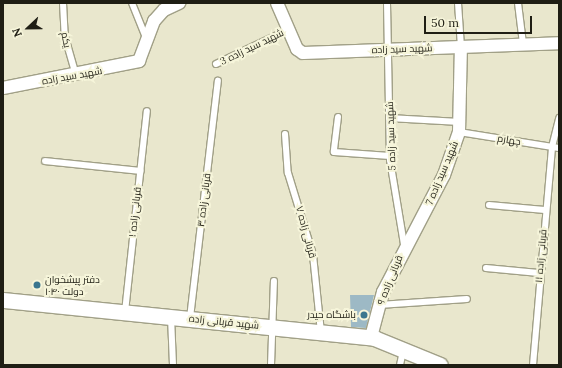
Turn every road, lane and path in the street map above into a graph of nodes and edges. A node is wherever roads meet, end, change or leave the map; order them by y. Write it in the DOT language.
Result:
graph roads {
  1 [pos="63,3"];
  2 [pos="132,3"];
  3 [pos="179,3"];
  4 [pos="277,3"];
  5 [pos="387,3"];
  6 [pos="458,3"];
  7 [pos="518,3"];
  8 [pos="288,30"];
  9 [pos="149,43"];
  10 [pos="559,43"];
  11 [pos="523,44"];
  12 [pos="461,47"];
  13 [pos="389,50"];
  14 [pos="216,64"];
  15 [pos="76,75"];
  16 [pos="218,81"];
  17 [pos="3,88"];
  18 [pos="147,111"];
  19 [pos="338,117"];
  20 [pos="389,118"];
  21 [pos="559,118"];
  22 [pos="460,127"];
  23 [pos="285,134"];
  24 [pos="552,147"];
  25 [pos="559,148"];
  26 [pos="390,156"];
  27 [pos="45,161"];
  28 [pos="140,171"];
  29 [pos="489,205"];
  30 [pos="545,210"];
  31 [pos="404,245"];
  32 [pos="486,268"];
  33 [pos="539,273"];
  34 [pos="274,281"];
  35 [pos="467,299"];
  36 [pos="3,300"];
  37 [pos="379,305"];
  38 [pos="125,312"];
  39 [pos="171,316"];
  40 [pos="190,318"];
  41 [pos="275,326"];
  42 [pos="321,332"];
  43 [pos="371,337"];
  44 [pos="403,349"];
  45 [pos="173,365"];
  46 [pos="271,365"];
  47 [pos="400,365"];
  48 [pos="440,365"];
  49 [pos="533,365"];
  1 -- 15 [label="lane, یکم"];
  2 -- 9 [label="lane"];
  3 -- 9 [label="street, شهید سید زاده"];
  4 -- 8 [label="street, شهید سید زاده"];
  5 -- 13 [label="lane, شهید سید زاده 5"];
  6 -- 12 [label="lane"];
  7 -- 11 [label="lane"];
  8 -- 13 [label="street, شهید سید زاده"];
  8 -- 14 [label="lane, شهید سید زاده 3"];
  9 -- 15 [label="street, شهید سید زاده"];
  10 -- 11 [label="street, شهید سید زاده"];
  11 -- 12 [label="street, شهید سید زاده"];
  12 -- 13 [label="street, شهید سید زاده"];
  12 -- 22 [label="street, شهید سید زاده 7"];
  13 -- 20 [label="lane, شهید سید زاده 5"];
  15 -- 17 [label="street, شهید سید زاده"];
  16 -- 40 [label="lane, قربانی زاده ۳"];
  18 -- 28 [label="lane, قربانی زاده ۱"];
  19 -- 26 [label="lane"];
  20 -- 22 [label="lane, چهارم"];
  20 -- 26 [label="lane, شهید سید زاده 5"];
  21 -- 24 [label="lane, قربانی زاده ۱۱"];
  22 -- 24 [label="lane, چهارم"];
  22 -- 31 [label="street, شهید سید زاده 7"];
  23 -- 42 [label="lane, قربانی زاده ۷"];
  24 -- 25 [label="lane, چهارم"];
  24 -- 30 [label="lane, قربانی زاده ۱۱"];
  26 -- 31 [label="lane, شهید سید زاده 5"];
  27 -- 28 [label="lane"];
  28 -- 38 [label="lane, قربانی زاده ۱"];
  29 -- 30 [label="lane"];
  30 -- 33 [label="lane, قربانی زاده ۱۱"];
  31 -- 37 [label="street, قربانی زاده ۹"];
  32 -- 33 [label="lane"];
  33 -- 49 [label="lane, قربانی زاده ۱۱"];
  34 -- 41 [label="lane"];
  35 -- 37 [label="lane"];
  36 -- 38 [label="street, شهید قربانی زاده"];
  37 -- 43 [label="street, قربانی زاده ۹"];
  38 -- 39 [label="street, شهید قربانی زاده"];
  39 -- 40 [label="street, شهید قربانی زاده"];
  39 -- 45 [label="lane"];
  40 -- 41 [label="street, شهید قربانی زاده"];
  41 -- 42 [label="street, شهید قربانی زاده"];
  41 -- 46 [label="lane"];
  42 -- 43 [label="street, شهید قربانی زاده"];
  43 -- 44 [label="street, شهید قربانی زاده"];
  44 -- 47 [label="lane"];
  44 -- 48 [label="street, شهید قربانی زاده"];
}
